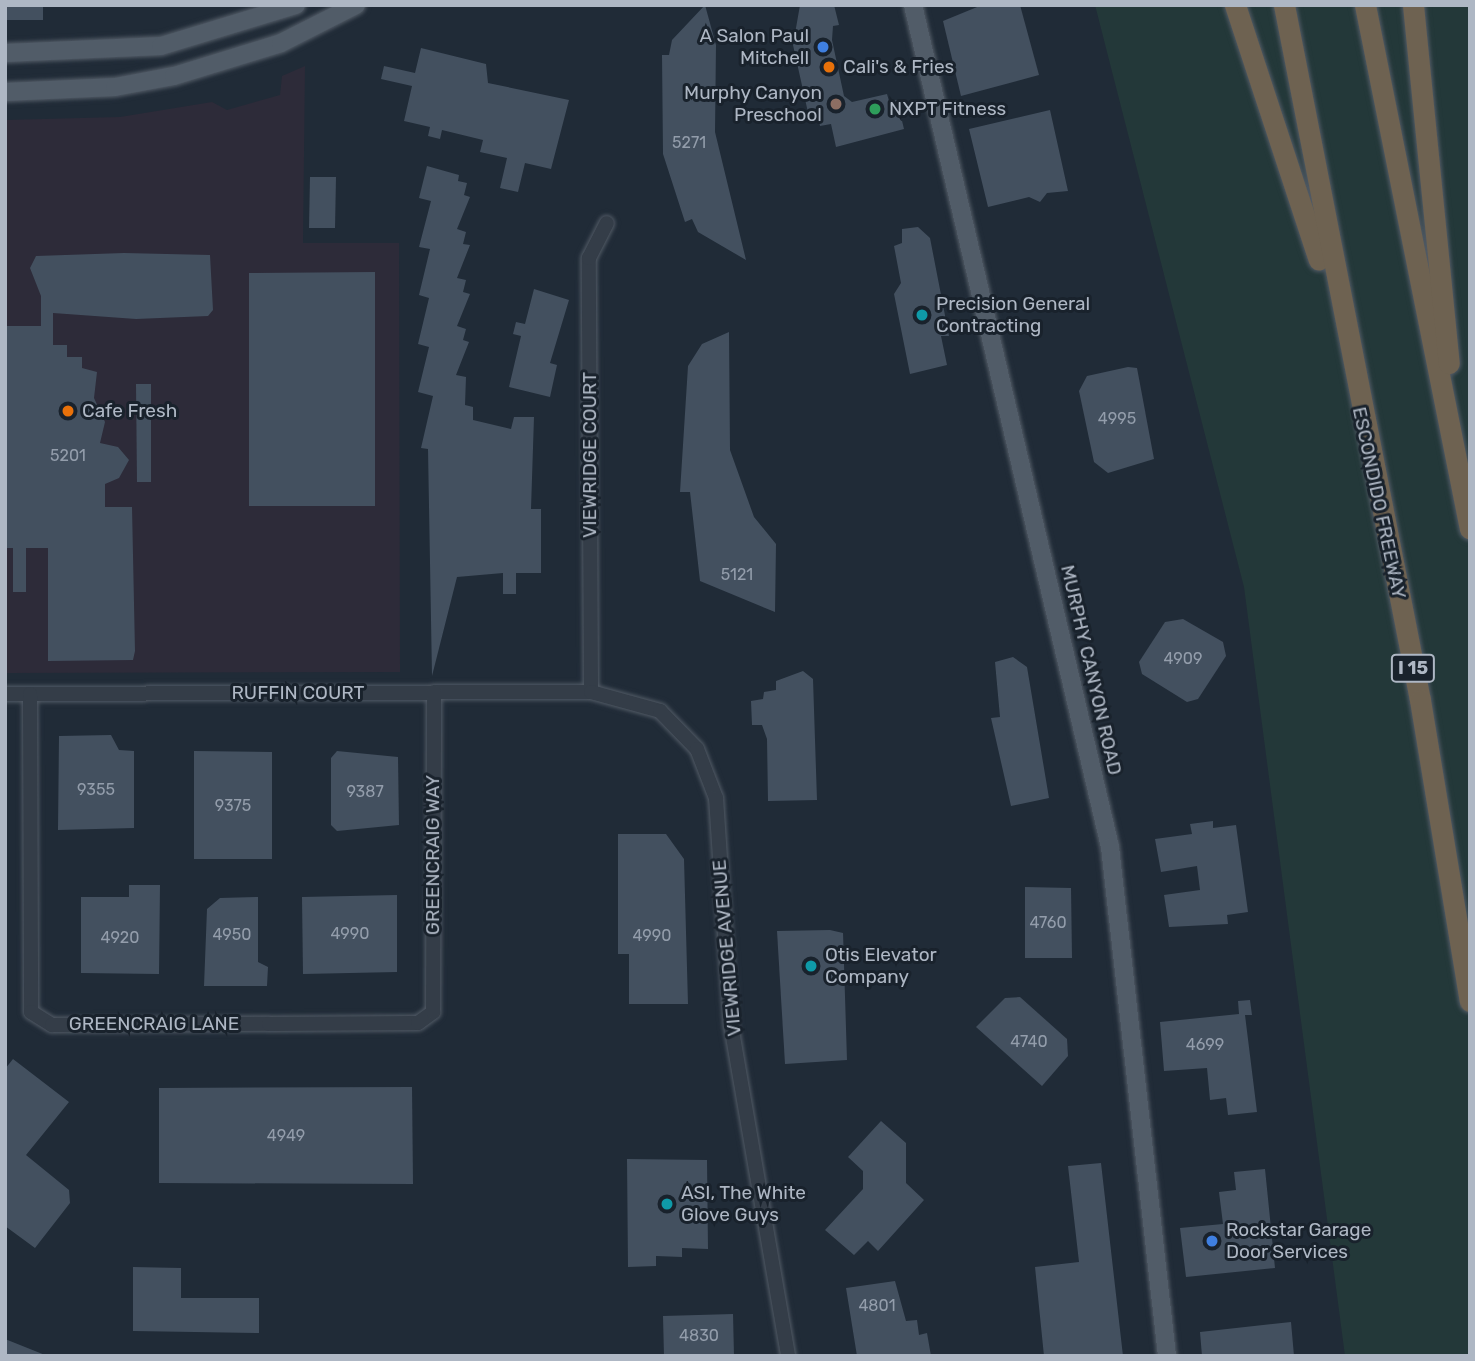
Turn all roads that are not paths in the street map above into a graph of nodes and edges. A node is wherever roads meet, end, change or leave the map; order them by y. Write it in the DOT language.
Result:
graph roads {
  1 [pos="296,5"];
  2 [pos="356,5"];
  3 [pos="913,5"];
  4 [pos="1235,5"];
  5 [pos="1284,5"];
  6 [pos="1365,5"];
  7 [pos="1413,5"];
  8 [pos="5,53"];
  9 [pos="5,92"];
  10 [pos="607,223"];
  11 [pos="1345,338"];
  12 [pos="1469,524"];
  13 [pos="434,692"];
  14 [pos="591,692"];
  15 [pos="5,694"];
  16 [pos="30,694"];
  17 [pos="1470,1001"];
  18 [pos="428,1016"];
  19 [pos="788,1356"];
  20 [pos="1167,1356"];
  1 -- 8 [label="main road"];
  2 -- 9 [label="main road"];
  3 -- 20 [label="main road, MURPHY CANYON ROAD"];
  4 -- 11 [label="highway"];
  5 -- 11 [label="highway, ESCONDIDO FREEWAY / I 15"];
  6 -- 12 [label="highway"];
  7 -- 12 [label="highway"];
  10 -- 14 [label="street, VIEWRIDGE COURT"];
  11 -- 17 [label="highway, ESCONDIDO FREEWAY / I 15"];
  13 -- 14 [label="street, RUFFIN COURT"];
  13 -- 16 [label="street, RUFFIN COURT"];
  13 -- 18 [label="street, GREENCRAIG WAY"];
  14 -- 19 [label="street, VIEWRIDGE AVENUE"];
  15 -- 16 [label="street, RUFFIN COURT"];
  16 -- 18 [label="street, GREENCRAIG LANE"];
}
